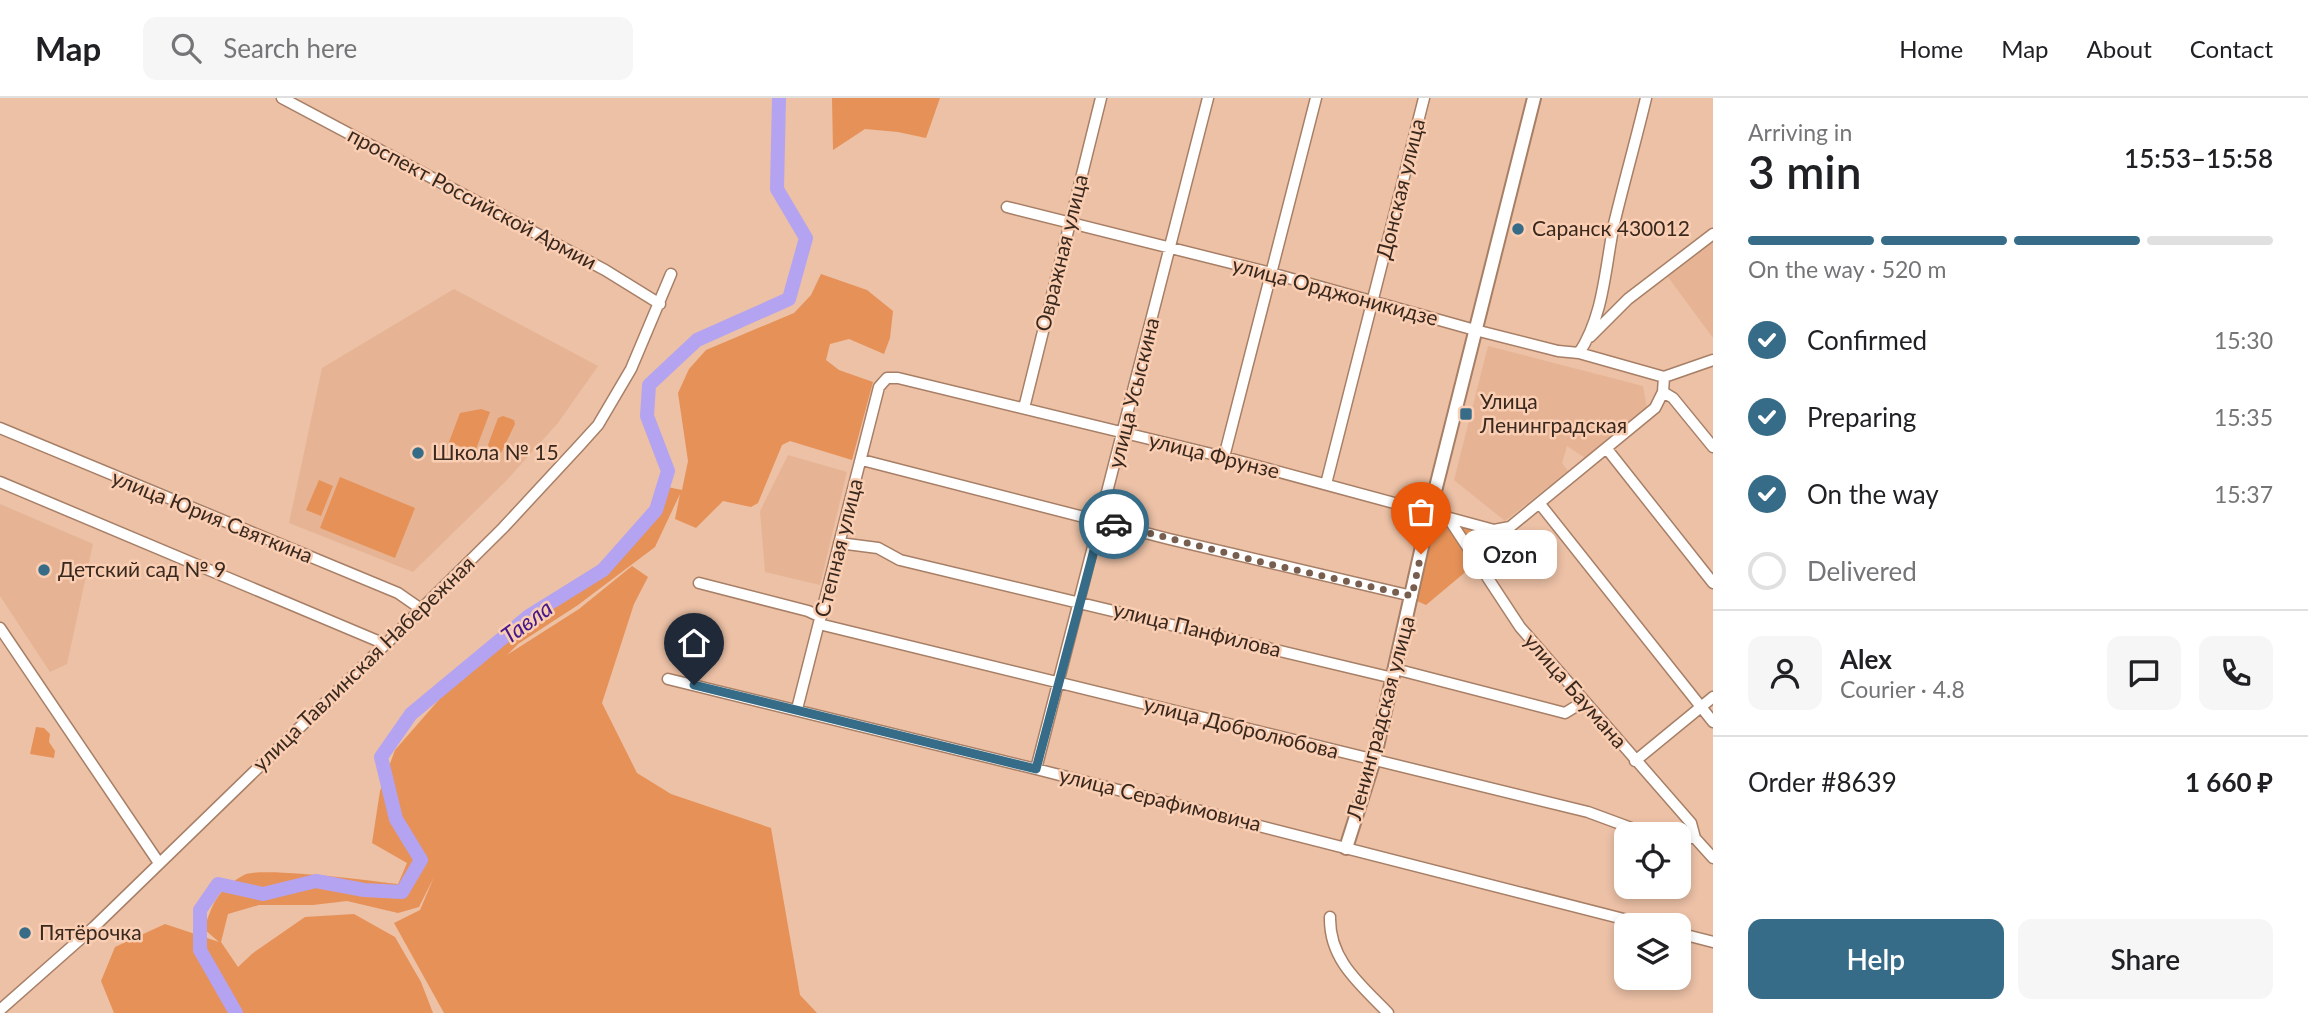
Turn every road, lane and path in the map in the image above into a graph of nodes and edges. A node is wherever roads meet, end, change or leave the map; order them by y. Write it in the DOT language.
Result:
graph roads {
  1 [pos="282,98"];
  2 [pos="1101,98"];
  3 [pos="1208,98"];
  4 [pos="1316,98"];
  5 [pos="1424,98"];
  6 [pos="1534,98"];
  7 [pos="1646,98"];
  8 [pos="1007,207"];
  9 [pos="1069,223"];
  10 [pos="1713,234"];
  11 [pos="1171,248"];
  12 [pos="1271,273"];
  13 [pos="671,274"];
  14 [pos="1372,302"];
  15 [pos="660,304"];
  16 [pos="1475,330"];
  17 [pos="1588,338"];
  18 [pos="1579,354"];
  19 [pos="1713,360"];
  20 [pos="1664,377"];
  21 [pos="879,387"];
  22 [pos="1663,392"];
  23 [pos="1024,408"];
  24 [pos="0,428"];
  25 [pos="1124,433"];
  26 [pos="1713,447"];
  27 [pos="1607,449"];
  28 [pos="1224,457"];
  29 [pos="862,460"];
  30 [pos="0,482"];
  31 [pos="1325,484"];
  32 [pos="1540,504"];
  33 [pos="1430,511"];
  34 [pos="1446,515"];
  35 [pos="1102,520"];
  36 [pos="838,543"];
  37 [pos="699,583"];
  38 [pos="1713,583"];
  39 [pos="1412,596"];
  40 [pos="1081,601"];
  41 [pos="421,609"];
  42 [pos="820,620"];
  43 [pos="0,628"];
  44 [pos="385,644"];
  45 [pos="1394,674"];
  46 [pos="668,679"];
  47 [pos="1058,683"];
  48 [pos="1713,697"];
  49 [pos="1583,702"];
  50 [pos="1701,707"];
  51 [pos="797,709"];
  52 [pos="1713,722"];
  53 [pos="1374,760"];
  54 [pos="1635,761"];
  55 [pos="1036,769"];
  56 [pos="1614,822"];
  57 [pos="1691,838"];
  58 [pos="1695,838"];
  59 [pos="1346,848"];
  60 [pos="1713,858"];
  61 [pos="159,863"];
  62 [pos="1330,917"];
  63 [pos="1614,917"];
  64 [pos="1691,936"];
  65 [pos="1713,942"];
  66 [pos="0,1010"];
  67 [pos="1388,1013"];
  1 -- 15 [label="street, проспект Российской Армии"];
  2 -- 9 [label="street, Овражная улица"];
  3 -- 11 [label="street, улица Усыскина"];
  4 -- 12 [label="street"];
  5 -- 14 [label="street, Донская улица"];
  6 -- 16 [label="street, Ленинградская улица"];
  7 -- 17 [label="street"];
  8 -- 9 [label="street, улица Орджоникидзе"];
  9 -- 11 [label="street, улица Орджоникидзе"];
  9 -- 23 [label="street, Овражная улица"];
  10 -- 17 [label="street"];
  11 -- 12 [label="street, улица Орджоникидзе"];
  11 -- 25 [label="street, улица Усыскина"];
  12 -- 14 [label="street, улица Орджоникидзе"];
  12 -- 28 [label="street"];
  13 -- 15 [label="street, улица Тавлинская Набережная"];
  14 -- 16 [label="street, улица Орджоникидзе"];
  14 -- 31 [label="street, Донская улица"];
  15 -- 41 [label="street, улица Тавлинская Набережная"];
  16 -- 18 [label="street, улица Орджоникидзе"];
  16 -- 33 [label="street, Ленинградская улица"];
  17 -- 18 [label="street"];
  18 -- 20 [label="street, улица Орджоникидзе"];
  19 -- 20 [label="street"];
  20 -- 22 [label="street"];
  21 -- 23 [label="street, улица Фрунзе"];
  21 -- 29 [label="street, Степная улица"];
  22 -- 26 [label="street"];
  22 -- 27 [label="street, улица Фрунзе"];
  23 -- 25 [label="street, улица Фрунзе"];
  24 -- 41 [label="street, улица Юрия Святкина"];
  25 -- 28 [label="street, улица Фрунзе"];
  25 -- 35 [label="street, улица Усыскина"];
  27 -- 32 [label="street, улица Фрунзе"];
  27 -- 38 [label="street"];
  28 -- 31 [label="street, улица Фрунзе"];
  29 -- 35 [label="street"];
  29 -- 36 [label="street, Степная улица"];
  30 -- 44 [label="street"];
  31 -- 33 [label="street, улица Фрунзе"];
  32 -- 34 [label="street, улица Фрунзе"];
  32 -- 50 [label="street"];
  33 -- 34 [label="street, улица Фрунзе"];
  33 -- 39 [label="street, Ленинградская улица"];
  34 -- 49 [label="street, улица Баумана"];
  35 -- 39 [label="street"];
  35 -- 40 [label="street, улица Усыскина"];
  36 -- 40 [label="street, улица Панфилова"];
  36 -- 42 [label="street, Степная улица"];
  37 -- 42 [label="street, улица Добролюбова"];
  39 -- 45 [label="street, Ленинградская улица"];
  40 -- 45 [label="street, улица Панфилова"];
  40 -- 47 [label="street, улица Усыскина"];
  41 -- 44 [label="street, улица Тавлинская Набережная"];
  42 -- 47 [label="street, улица Добролюбова"];
  42 -- 51 [label="street, Степная улица"];
  43 -- 61 [label="street"];
  44 -- 61 [label="street, улица Тавлинская Набережная"];
  45 -- 49 [label="street, улица Панфилова"];
  45 -- 53 [label="street, Ленинградская улица"];
  46 -- 51 [label="street, улица Серафимовича"];
  47 -- 53 [label="street, улица Добролюбова"];
  47 -- 55 [label="street, улица Усыскина"];
  48 -- 50 [label="street"];
  49 -- 54 [label="street, улица Баумана"];
  50 -- 52 [label="street"];
  50 -- 54 [label="street"];
  51 -- 55 [label="street, улица Серафимовича"];
  53 -- 56 [label="street, улица Добролюбова"];
  53 -- 59 [label="street, Ленинградская улица"];
  54 -- 58 [label="street, улица Баумана"];
  55 -- 59 [label="street, улица Серафимовича"];
  57 -- 58 [label="street"];
  58 -- 60 [label="street, улица Баумана"];
  59 -- 63 [label="street, улица Серафимовича"];
  61 -- 66 [label="street, улица Тавлинская Набережная"];
  62 -- 67 [label="street"];
  64 -- 65 [label="street"];
}
